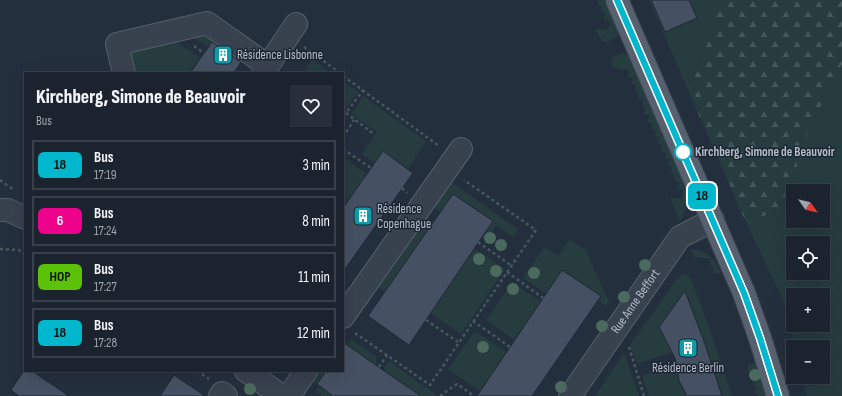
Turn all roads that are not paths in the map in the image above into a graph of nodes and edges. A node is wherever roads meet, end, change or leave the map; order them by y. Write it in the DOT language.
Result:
graph roads {
  1 [pos="617,0"];
  2 [pos="293,30"];
  3 [pos="266,69"];
  4 [pos="124,72"];
  5 [pos="454,158"];
  6 [pos="0,210"];
  7 [pos="24,218"];
  8 [pos="713,220"];
  9 [pos="346,323"];
  10 [pos="247,372"];
  11 [pos="305,372"];
  12 [pos="220,396"];
  13 [pos="226,396"];
  14 [pos="282,396"];
  15 [pos="289,396"];
  16 [pos="570,396"];
  17 [pos="778,396"];
  1 -- 8 [label="main road"];
  2 -- 3 [label="street"];
  3 -- 4 [label="street"];
  5 -- 9 [label="street"];
  6 -- 7 [label="street"];
  8 -- 16 [label="street, Rue Anne Beffort"];
  8 -- 17 [label="main road"];
  10 -- 14 [label="street"];
  11 -- 15 [label="street"];
  12 -- 13 [label="street"];
}
